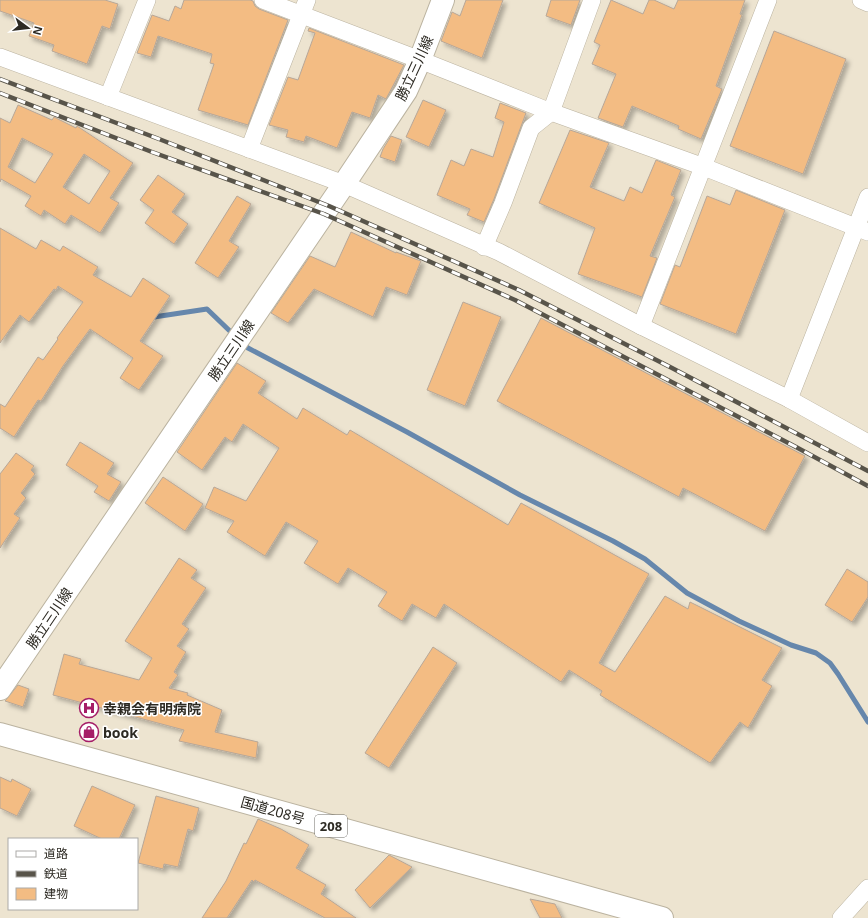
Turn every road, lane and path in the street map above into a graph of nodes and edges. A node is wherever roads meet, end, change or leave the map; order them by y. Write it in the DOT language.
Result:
graph roads {
  1 [pos="147,0"];
  2 [pos="263,0"];
  3 [pos="443,0"];
  4 [pos="592,0"];
  5 [pos="768,0"];
  6 [pos="861,0"];
  7 [pos="868,3"];
  8 [pos="304,8"];
  9 [pos="0,56"];
  10 [pos="420,60"];
  11 [pos="108,97"];
  12 [pos="551,112"];
  13 [pos="249,149"];
  14 [pos="704,167"];
  15 [pos="344,184"];
  16 [pos="868,197"];
  17 [pos="862,230"];
  18 [pos="484,247"];
  19 [pos="641,326"];
  20 [pos="790,399"];
  21 [pos="868,443"];
  22 [pos="0,689"];
  23 [pos="0,734"];
  24 [pos="868,888"];
  25 [pos="662,918"];
  26 [pos="840,918"];
  1 -- 11 [label="street"];
  2 -- 8 [label="street"];
  3 -- 10 [label="main road, 勝立三川線"];
  4 -- 12 [label="street"];
  5 -- 14 [label="street"];
  6 -- 7 [label="street"];
  8 -- 10 [label="street"];
  8 -- 13 [label="street"];
  9 -- 11 [label="street"];
  10 -- 12 [label="street"];
  10 -- 15 [label="main road, 勝立三川線"];
  11 -- 13 [label="street"];
  12 -- 14 [label="street"];
  12 -- 18 [label="street"];
  13 -- 15 [label="street"];
  14 -- 17 [label="street"];
  14 -- 19 [label="street"];
  15 -- 18 [label="street"];
  15 -- 22 [label="main road, 勝立三川線"];
  16 -- 17 [label="street"];
  17 -- 20 [label="street"];
  18 -- 19 [label="street"];
  19 -- 20 [label="street"];
  20 -- 21 [label="street"];
  23 -- 25 [label="main road, 国道208号 / 208"];
  24 -- 26 [label="street"];
}
